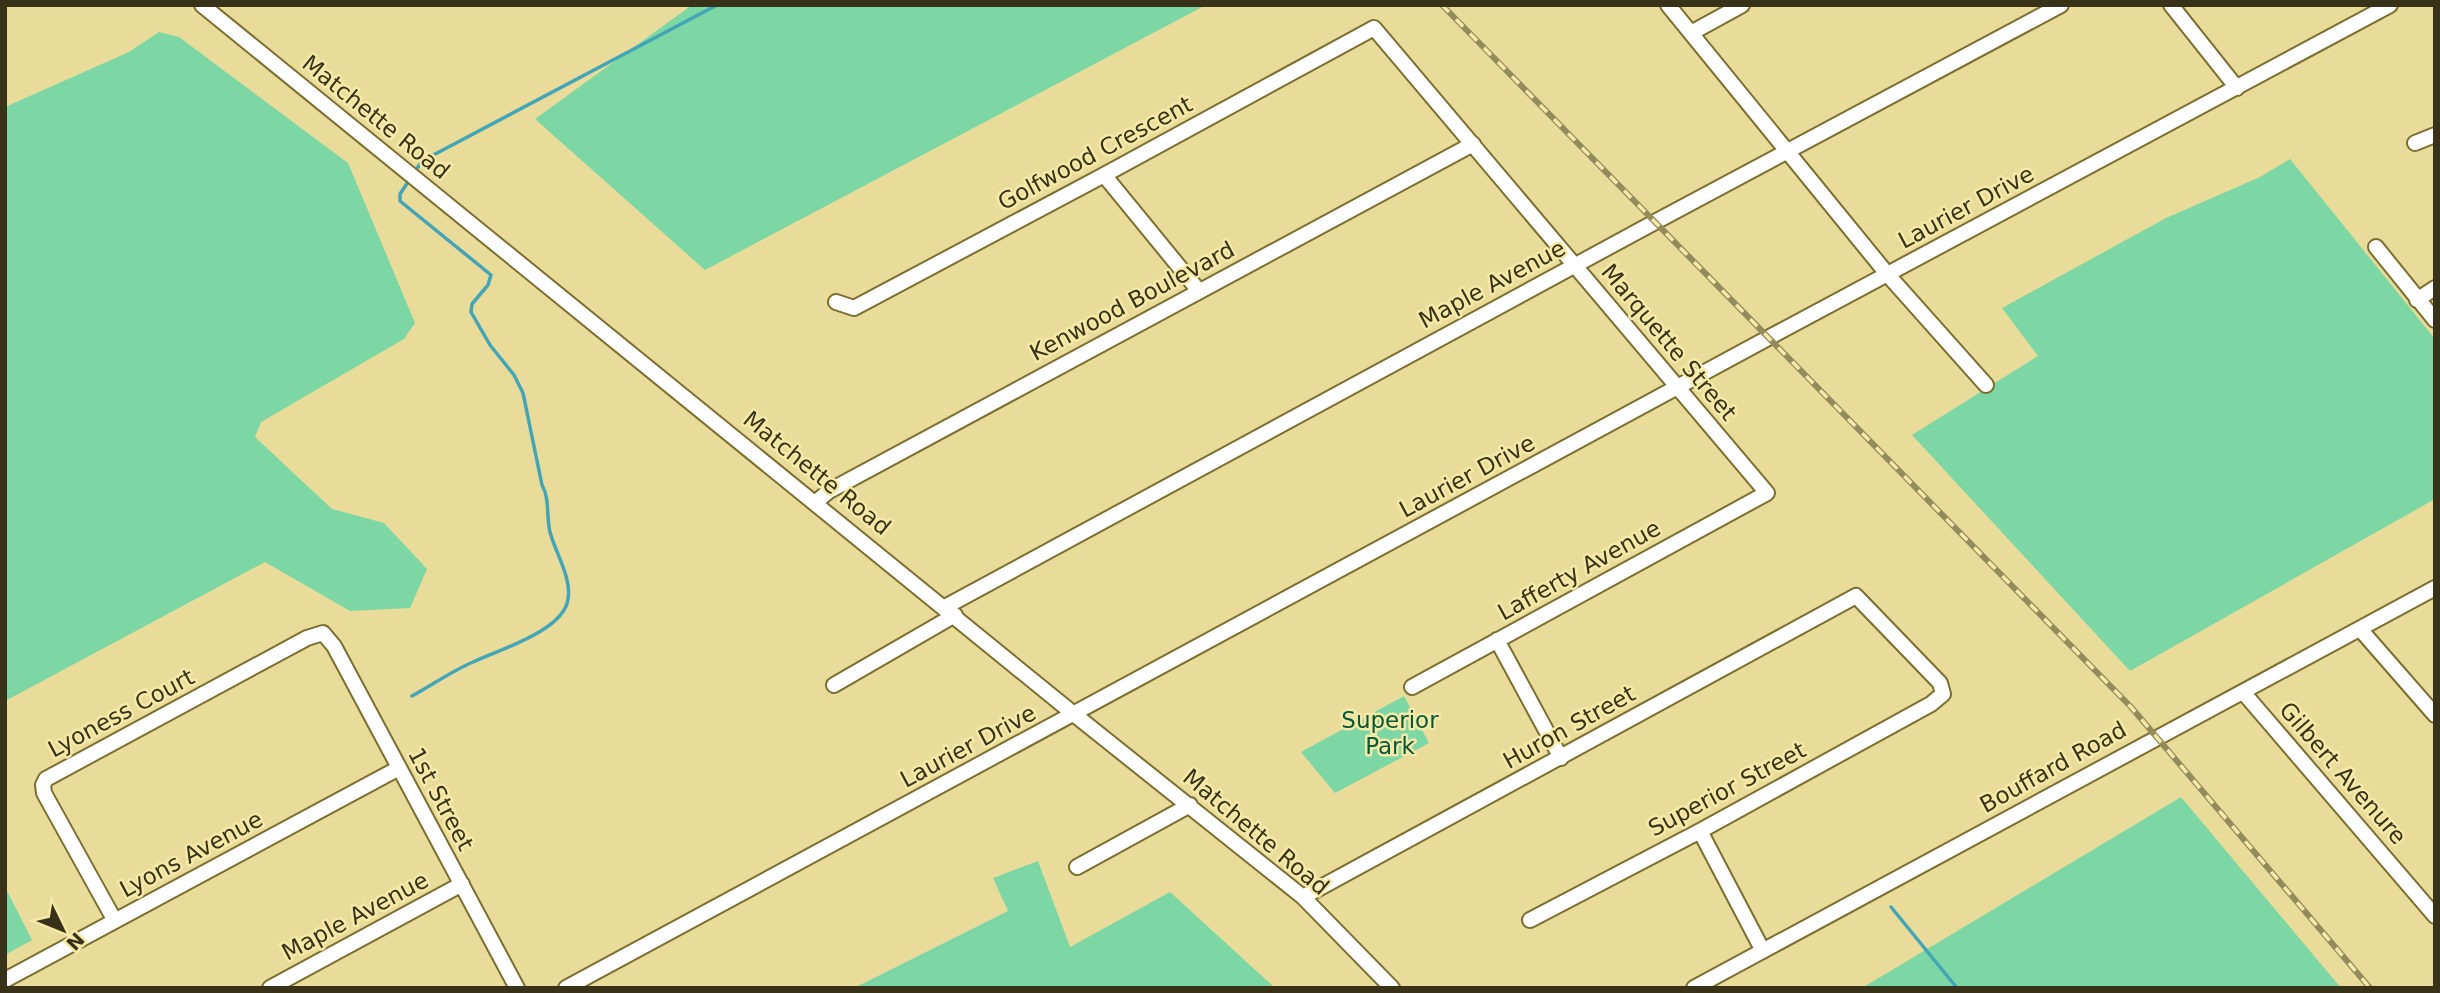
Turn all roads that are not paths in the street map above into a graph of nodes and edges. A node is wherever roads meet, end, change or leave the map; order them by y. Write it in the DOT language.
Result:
graph roads {
  1 [pos="202,5"];
  2 [pos="1668,5"];
  3 [pos="1742,5"];
  4 [pos="2062,5"];
  5 [pos="2171,5"];
  6 [pos="2390,5"];
  7 [pos="1374,28"];
  8 [pos="1691,33"];
  9 [pos="2237,88"];
  10 [pos="2435,135"];
  11 [pos="2415,143"];
  12 [pos="1473,144"];
  13 [pos="1788,152"];
  14 [pos="1104,176"];
  15 [pos="2376,247"];
  16 [pos="1575,265"];
  17 [pos="1888,275"];
  18 [pos="2435,288"];
  19 [pos="1199,291"];
  20 [pos="2417,300"];
  21 [pos="836,302"];
  22 [pos="2435,320"];
  23 [pos="1986,385"];
  24 [pos="1678,388"];
  25 [pos="1767,493"];
  26 [pos="816,502"];
  27 [pos="2435,588"];
  28 [pos="1856,596"];
  29 [pos="950,611"];
  30 [pos="2360,629"];
  31 [pos="323,633"];
  32 [pos="1497,640"];
  33 [pos="834,685"];
  34 [pos="1412,687"];
  35 [pos="2243,692"];
  36 [pos="1075,715"];
  37 [pos="2435,715"];
  38 [pos="1561,758"];
  39 [pos="399,768"];
  40 [pos="1190,805"];
  41 [pos="1700,831"];
  42 [pos="1077,867"];
  43 [pos="461,884"];
  44 [pos="1303,897"];
  45 [pos="2435,916"];
  46 [pos="1530,920"];
  47 [pos="115,921"];
  48 [pos="1763,951"];
  49 [pos="5,980"];
  50 [pos="270,988"];
  51 [pos="517,988"];
  52 [pos="566,988"];
  53 [pos="1392,988"];
  54 [pos="1694,988"];
  1 -- 26 [label="street, Matchette Road"];
  2 -- 8 [label="street"];
  3 -- 8 [label="street"];
  4 -- 13 [label="street, Maple Avenue"];
  5 -- 9 [label="street"];
  6 -- 9 [label="street, Laurier Drive"];
  7 -- 12 [label="street, Marquette Street"];
  7 -- 14 [label="street, Golfwood Crescent"];
  8 -- 13 [label="street"];
  9 -- 17 [label="street, Laurier Drive"];
  10 -- 11 [label="street"];
  12 -- 16 [label="street, Marquette Street"];
  12 -- 19 [label="street, Kenwood Boulevard"];
  13 -- 16 [label="street, Maple Avenue"];
  13 -- 17 [label="street"];
  14 -- 19 [label="street"];
  14 -- 21 [label="street, Golfwood Crescent"];
  15 -- 20 [label="street"];
  16 -- 24 [label="street, Marquette Street"];
  16 -- 29 [label="street, Maple Avenue"];
  17 -- 23 [label="street"];
  17 -- 24 [label="street, Laurier Drive"];
  18 -- 20 [label="street"];
  19 -- 26 [label="street, Kenwood Boulevard"];
  20 -- 22 [label="street"];
  24 -- 25 [label="street, Marquette Street"];
  24 -- 36 [label="street, Laurier Drive"];
  25 -- 32 [label="street, Lafferty Avenue"];
  26 -- 29 [label="street, Matchette Road"];
  27 -- 30 [label="street, Bouffard Road"];
  28 -- 38 [label="street, Huron Street"];
  28 -- 41 [label="street, Superior Street"];
  29 -- 33 [label="street, Maple Avenue"];
  29 -- 36 [label="street, Matchette Road"];
  30 -- 35 [label="street, Bouffard Road"];
  30 -- 37 [label="street"];
  31 -- 39 [label="street, 1st Street"];
  31 -- 47 [label="street, Lyoness Court"];
  32 -- 34 [label="street, Lafferty Avenue"];
  32 -- 38 [label="street"];
  35 -- 45 [label="street, Gilbert Avenure"];
  35 -- 48 [label="street, Bouffard Road"];
  36 -- 40 [label="street, Matchette Road"];
  36 -- 52 [label="street, Laurier Drive"];
  38 -- 44 [label="street, Huron Street"];
  39 -- 43 [label="street, 1st Street"];
  39 -- 47 [label="street, Lyons Avenue"];
  40 -- 42 [label="street"];
  40 -- 44 [label="street, Matchette Road"];
  41 -- 46 [label="street, Superior Street"];
  41 -- 48 [label="street"];
  43 -- 50 [label="street, Maple Avenue"];
  43 -- 51 [label="street, 1st Street"];
  44 -- 53 [label="street, Matchette Road"];
  47 -- 49 [label="street, Lyons Avenue"];
  48 -- 54 [label="street, Bouffard Road"];
}
